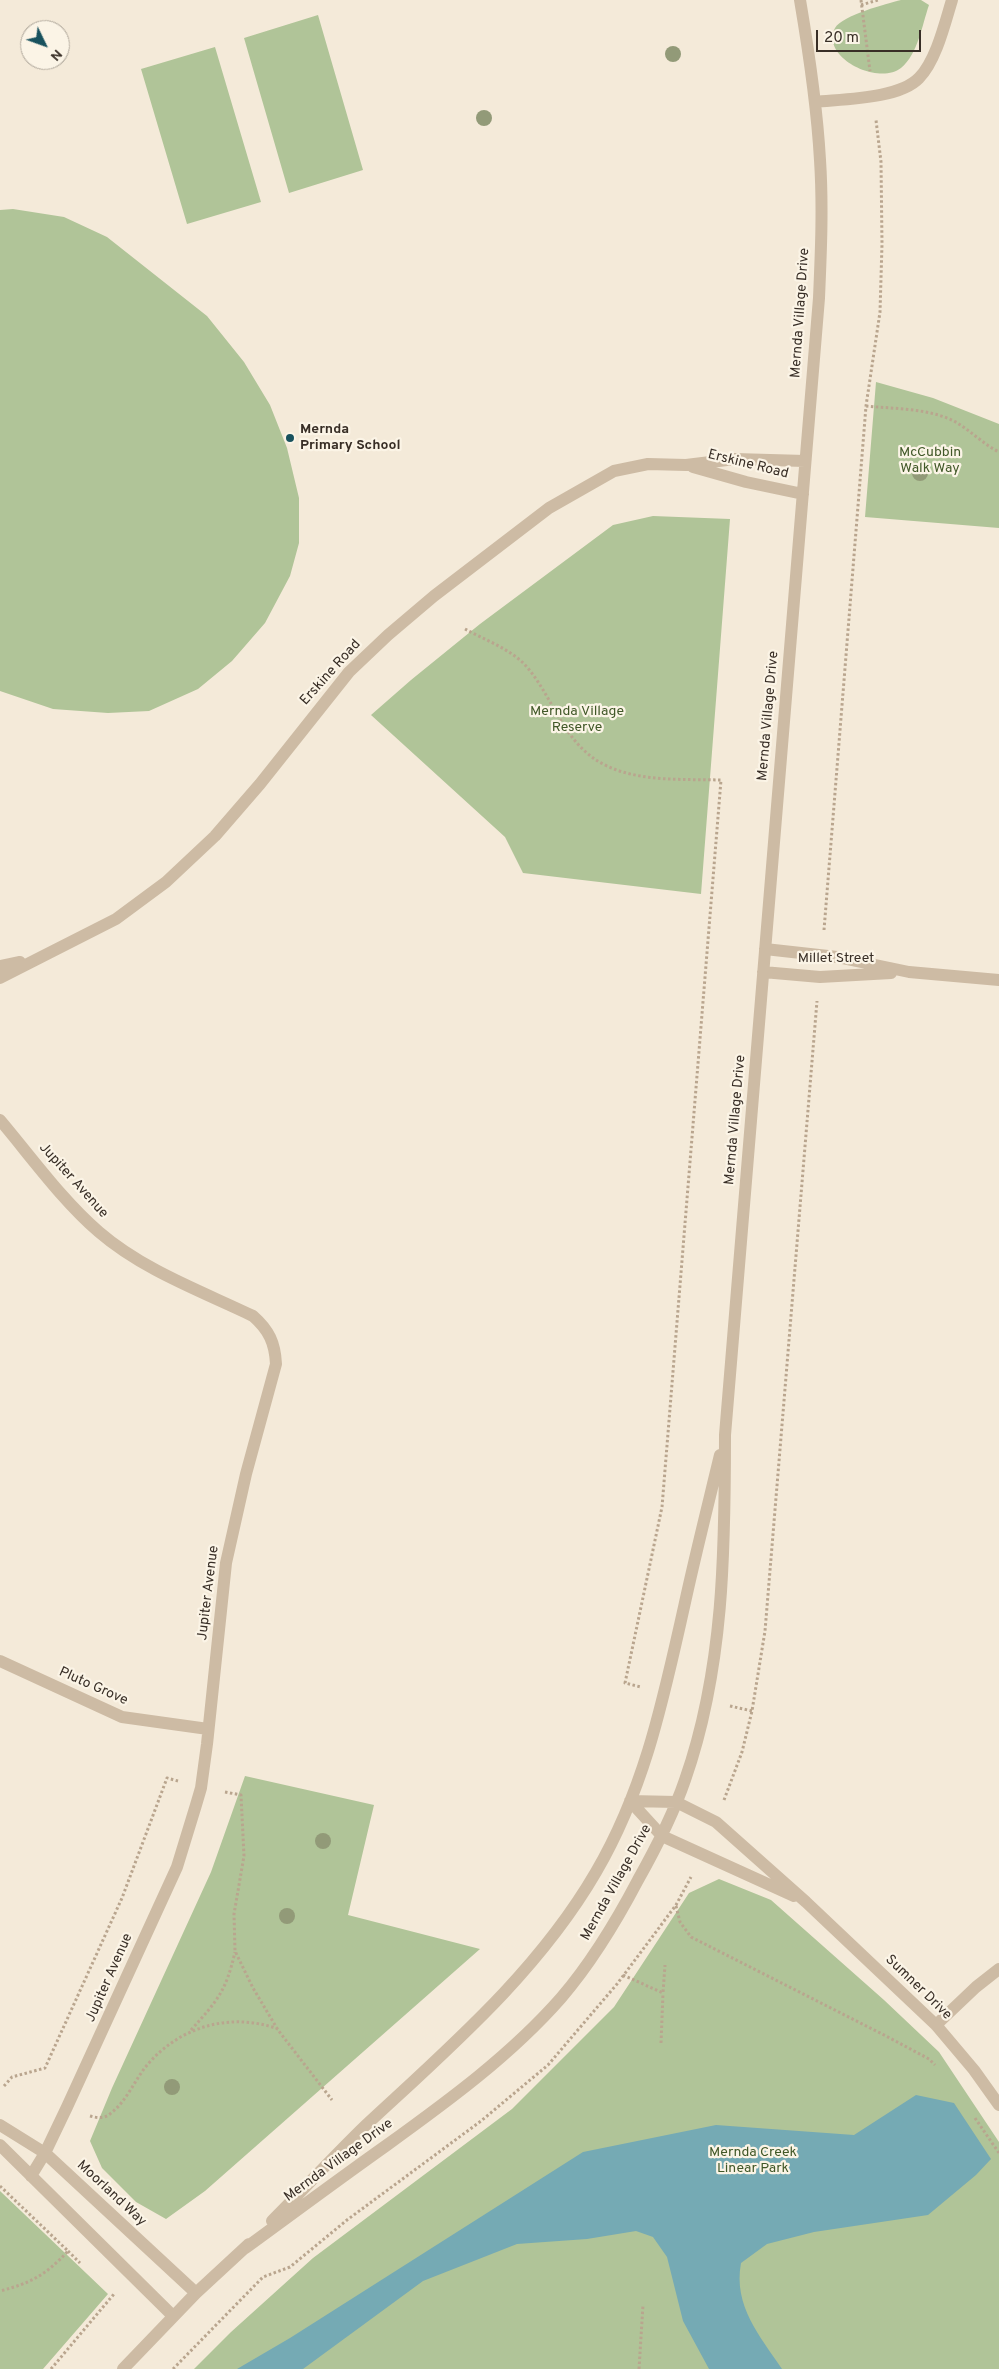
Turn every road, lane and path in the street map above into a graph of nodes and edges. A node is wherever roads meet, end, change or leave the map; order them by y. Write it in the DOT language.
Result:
graph roads {
  1 [pos="800,0"];
  2 [pos="878,0"];
  3 [pos="952,0"];
  4 [pos="861,5"];
  5 [pos="815,102"];
  6 [pos="866,406"];
  7 [pos="999,452"];
  8 [pos="805,461"];
  9 [pos="686,465"];
  10 [pos="802,494"];
  11 [pos="465,629"];
  12 [pos="765,949"];
  13 [pos="35,958"];
  14 [pos="0,966"];
  15 [pos="763,972"];
  16 [pos="909,972"];
  17 [pos="0,978"];
  18 [pos="999,980"];
  19 [pos="0,1120"];
  20 [pos="725,1435"];
  21 [pos="0,1661"];
  22 [pos="665,1692"];
  23 [pos="706,1701"];
  24 [pos="752,1711"];
  25 [pos="208,1729"];
  26 [pos="201,1788"];
  27 [pos="630,1801"];
  28 [pos="676,1802"];
  29 [pos="662,1836"];
  30 [pos="806,1902"];
  31 [pos="676,1905"];
  32 [pos="235,1951"];
  33 [pos="665,1965"];
  34 [pos="999,1969"];
  35 [pos="623,1975"];
  36 [pos="663,1993"];
  37 [pos="936,2025"];
  38 [pos="191,2030"];
  39 [pos="278,2030"];
  40 [pos="661,2044"];
  41 [pos="941,2071"];
  42 [pos="4,2086"];
  43 [pos="332,2100"];
  44 [pos="999,2105"];
  45 [pos="68,2107"];
  46 [pos="0,2125"];
  47 [pos="0,2145"];
  48 [pos="46,2153"];
  49 [pos="31,2176"];
  50 [pos="0,2186"];
  51 [pos="244,2249"];
  52 [pos="68,2251"];
  53 [pos="82,2264"];
  54 [pos="108,2289"];
  55 [pos="0,2291"];
  56 [pos="196,2293"];
  57 [pos="643,2305"];
  58 [pos="173,2316"];
  59 [pos="51,2369"];
  60 [pos="123,2369"];
  61 [pos="640,2369"];
  1 -- 5 [label="street, Mernda Village Drive"];
  2 -- 4 [label="path"];
  3 -- 5 [label="street"];
  5 -- 8 [label="street, Mernda Village Drive"];
  6 -- 7 [label="path"];
  8 -- 9 [label="street, Erskine Road"];
  8 -- 10 [label="street, Mernda Village Drive"];
  9 -- 10 [label="street, Erskine Road"];
  9 -- 13 [label="street, Erskine Road"];
  10 -- 12 [label="street, Mernda Village Drive"];
  11 -- 22 [label="path"];
  12 -- 15 [label="street, Mernda Village Drive"];
  12 -- 16 [label="street, Millet Street"];
  13 -- 14 [label="street, Erskine Road"];
  13 -- 17 [label="street, Erskine Road"];
  15 -- 16 [label="street, Millet Street"];
  15 -- 20 [label="street, Mernda Village Drive"];
  16 -- 18 [label="street, Millet Street"];
  19 -- 25 [label="street, Jupiter Avenue"];
  20 -- 22 [label="street, Mernda Village Drive"];
  20 -- 23 [label="street, Mernda Village Drive"];
  21 -- 25 [label="street, Pluto Grove"];
  22 -- 27 [label="street, Mernda Village Drive"];
  23 -- 24 [label="path"];
  23 -- 28 [label="street, Mernda Village Drive"];
  25 -- 26 [label="street, Jupiter Avenue"];
  26 -- 32 [label="path"];
  26 -- 42 [label="path"];
  26 -- 45 [label="street, Jupiter Avenue"];
  27 -- 28 [label="street"];
  27 -- 29 [label="street"];
  27 -- 51 [label="street, Mernda Village Drive"];
  28 -- 29 [label="street, Mernda Village Drive"];
  28 -- 30 [label="street, Sumner Drive"];
  29 -- 30 [label="street, Sumner Drive"];
  29 -- 51 [label="street, Mernda Village Drive"];
  30 -- 37 [label="street, Sumner Drive"];
  31 -- 41 [label="path"];
  32 -- 38 [label="path"];
  32 -- 39 [label="path"];
  33 -- 36 [label="path"];
  34 -- 37 [label="street"];
  35 -- 36 [label="path"];
  36 -- 40 [label="path"];
  37 -- 44 [label="street, Sumner Drive"];
  38 -- 39 [label="path"];
  38 -- 45 [label="path"];
  39 -- 43 [label="path"];
  45 -- 48 [label="street, Jupiter Avenue"];
  46 -- 48 [label="street, Moorland Way"];
  47 -- 49 [label="street"];
  48 -- 49 [label="street, Jupiter Avenue"];
  48 -- 56 [label="street, Moorland Way"];
  49 -- 58 [label="street"];
  50 -- 52 [label="path"];
  51 -- 56 [label="street, Mernda Village Drive"];
  52 -- 53 [label="path"];
  52 -- 55 [label="path"];
  54 -- 59 [label="path"];
  56 -- 58 [label="street, Mernda Village Drive"];
  57 -- 61 [label="path"];
  58 -- 60 [label="street, Mernda Village Drive"];
}
